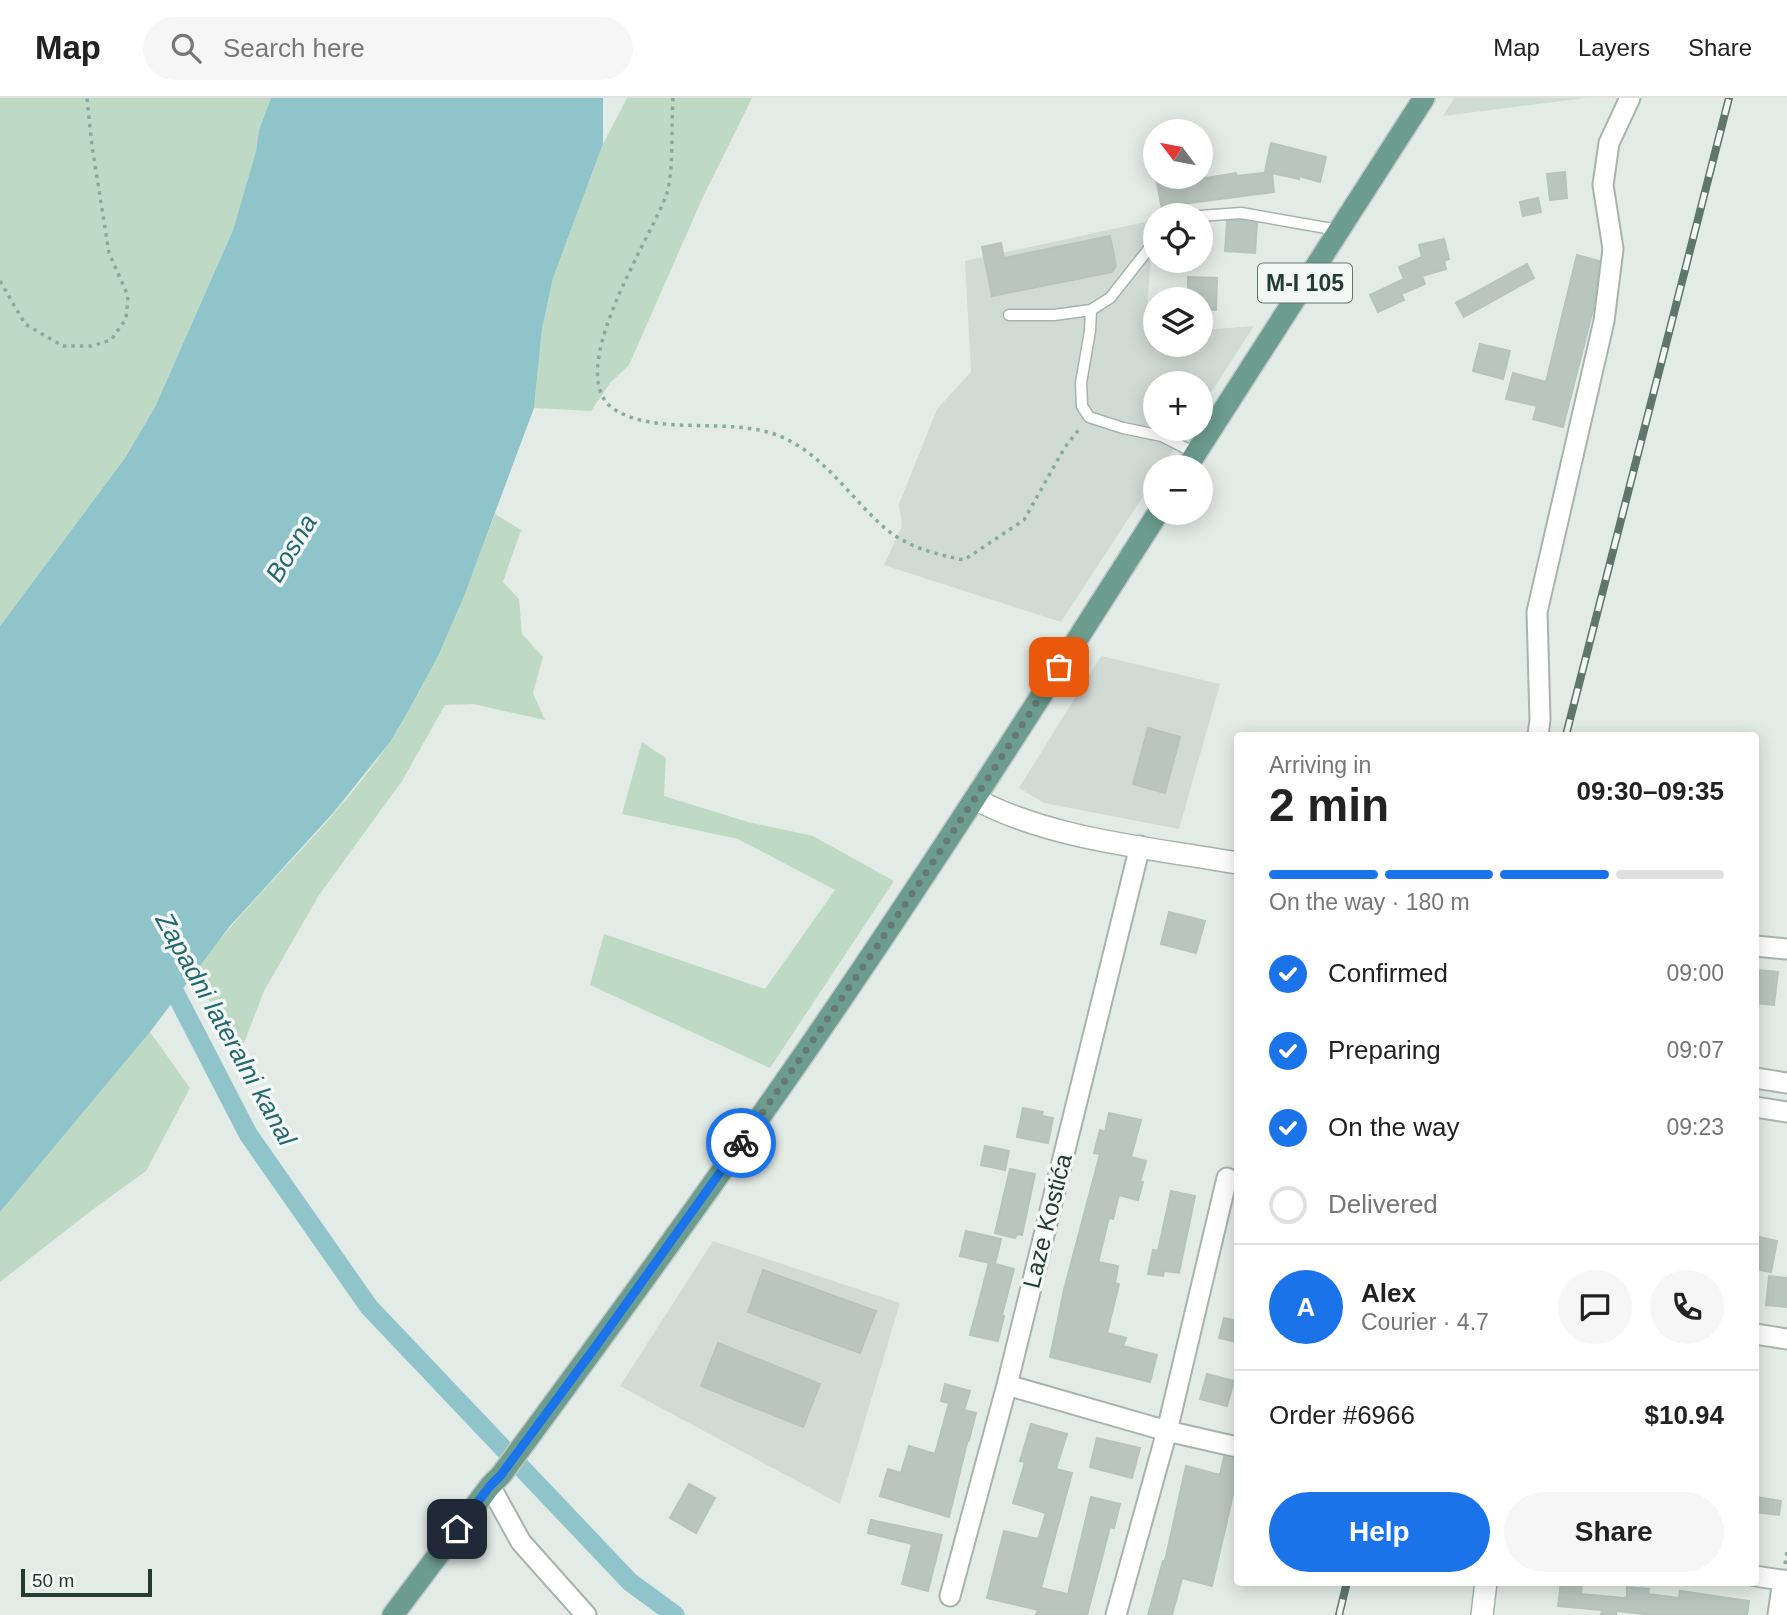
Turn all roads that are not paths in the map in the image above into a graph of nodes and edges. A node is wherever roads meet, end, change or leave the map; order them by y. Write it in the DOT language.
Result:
graph roads {
  1 [pos="1424,98"];
  2 [pos="1630,98"];
  3 [pos="1213,215"];
  4 [pos="1339,230"];
  5 [pos="1143,256"];
  6 [pos="1091,310"];
  7 [pos="1009,315"];
  8 [pos="1185,455"];
  9 [pos="1194,455"];
  10 [pos="1150,525"];
  11 [pos="1538,732"];
  12 [pos="975,799"];
  13 [pos="1140,846"];
  14 [pos="1234,862"];
  15 [pos="1759,946"];
  16 [pos="1787,950"];
  17 [pos="1759,1079"];
  18 [pos="1787,1083"];
  19 [pos="1759,1108"];
  20 [pos="1787,1112"];
  21 [pos="1227,1178"];
  22 [pos="1759,1335"];
  23 [pos="1787,1339"];
  24 [pos="1007,1385"];
  25 [pos="1167,1432"];
  26 [pos="1234,1446"];
  27 [pos="496,1481"];
  28 [pos="1759,1577"];
  29 [pos="1785,1580"];
  30 [pos="1486,1586"];
  31 [pos="950,1596"];
  32 [pos="393,1615"];
  33 [pos="586,1615"];
  34 [pos="1116,1615"];
  35 [pos="1482,1615"];
  36 [pos="1778,1615"];
  1 -- 4 [label="main road, M-I 105"];
  2 -- 11 [label="street"];
  3 -- 4 [label="lane"];
  4 -- 9 [label="main road, M-I 105"];
  5 -- 6 [label="lane"];
  6 -- 7 [label="lane"];
  6 -- 8 [label="lane"];
  10 -- 12 [label="main road"];
  12 -- 13 [label="street"];
  12 -- 27 [label="main road"];
  13 -- 14 [label="street"];
  13 -- 24 [label="street, Laze Kostića"];
  15 -- 16 [label="street"];
  17 -- 18 [label="street"];
  19 -- 20 [label="street"];
  21 -- 25 [label="street"];
  22 -- 23 [label="street"];
  24 -- 25 [label="street"];
  24 -- 31 [label="street, Laze Kostića"];
  25 -- 26 [label="street"];
  25 -- 34 [label="street"];
  27 -- 32 [label="main road"];
  27 -- 33 [label="street"];
  28 -- 29 [label="street"];
  29 -- 36 [label="street"];
  30 -- 35 [label="street"];
}
